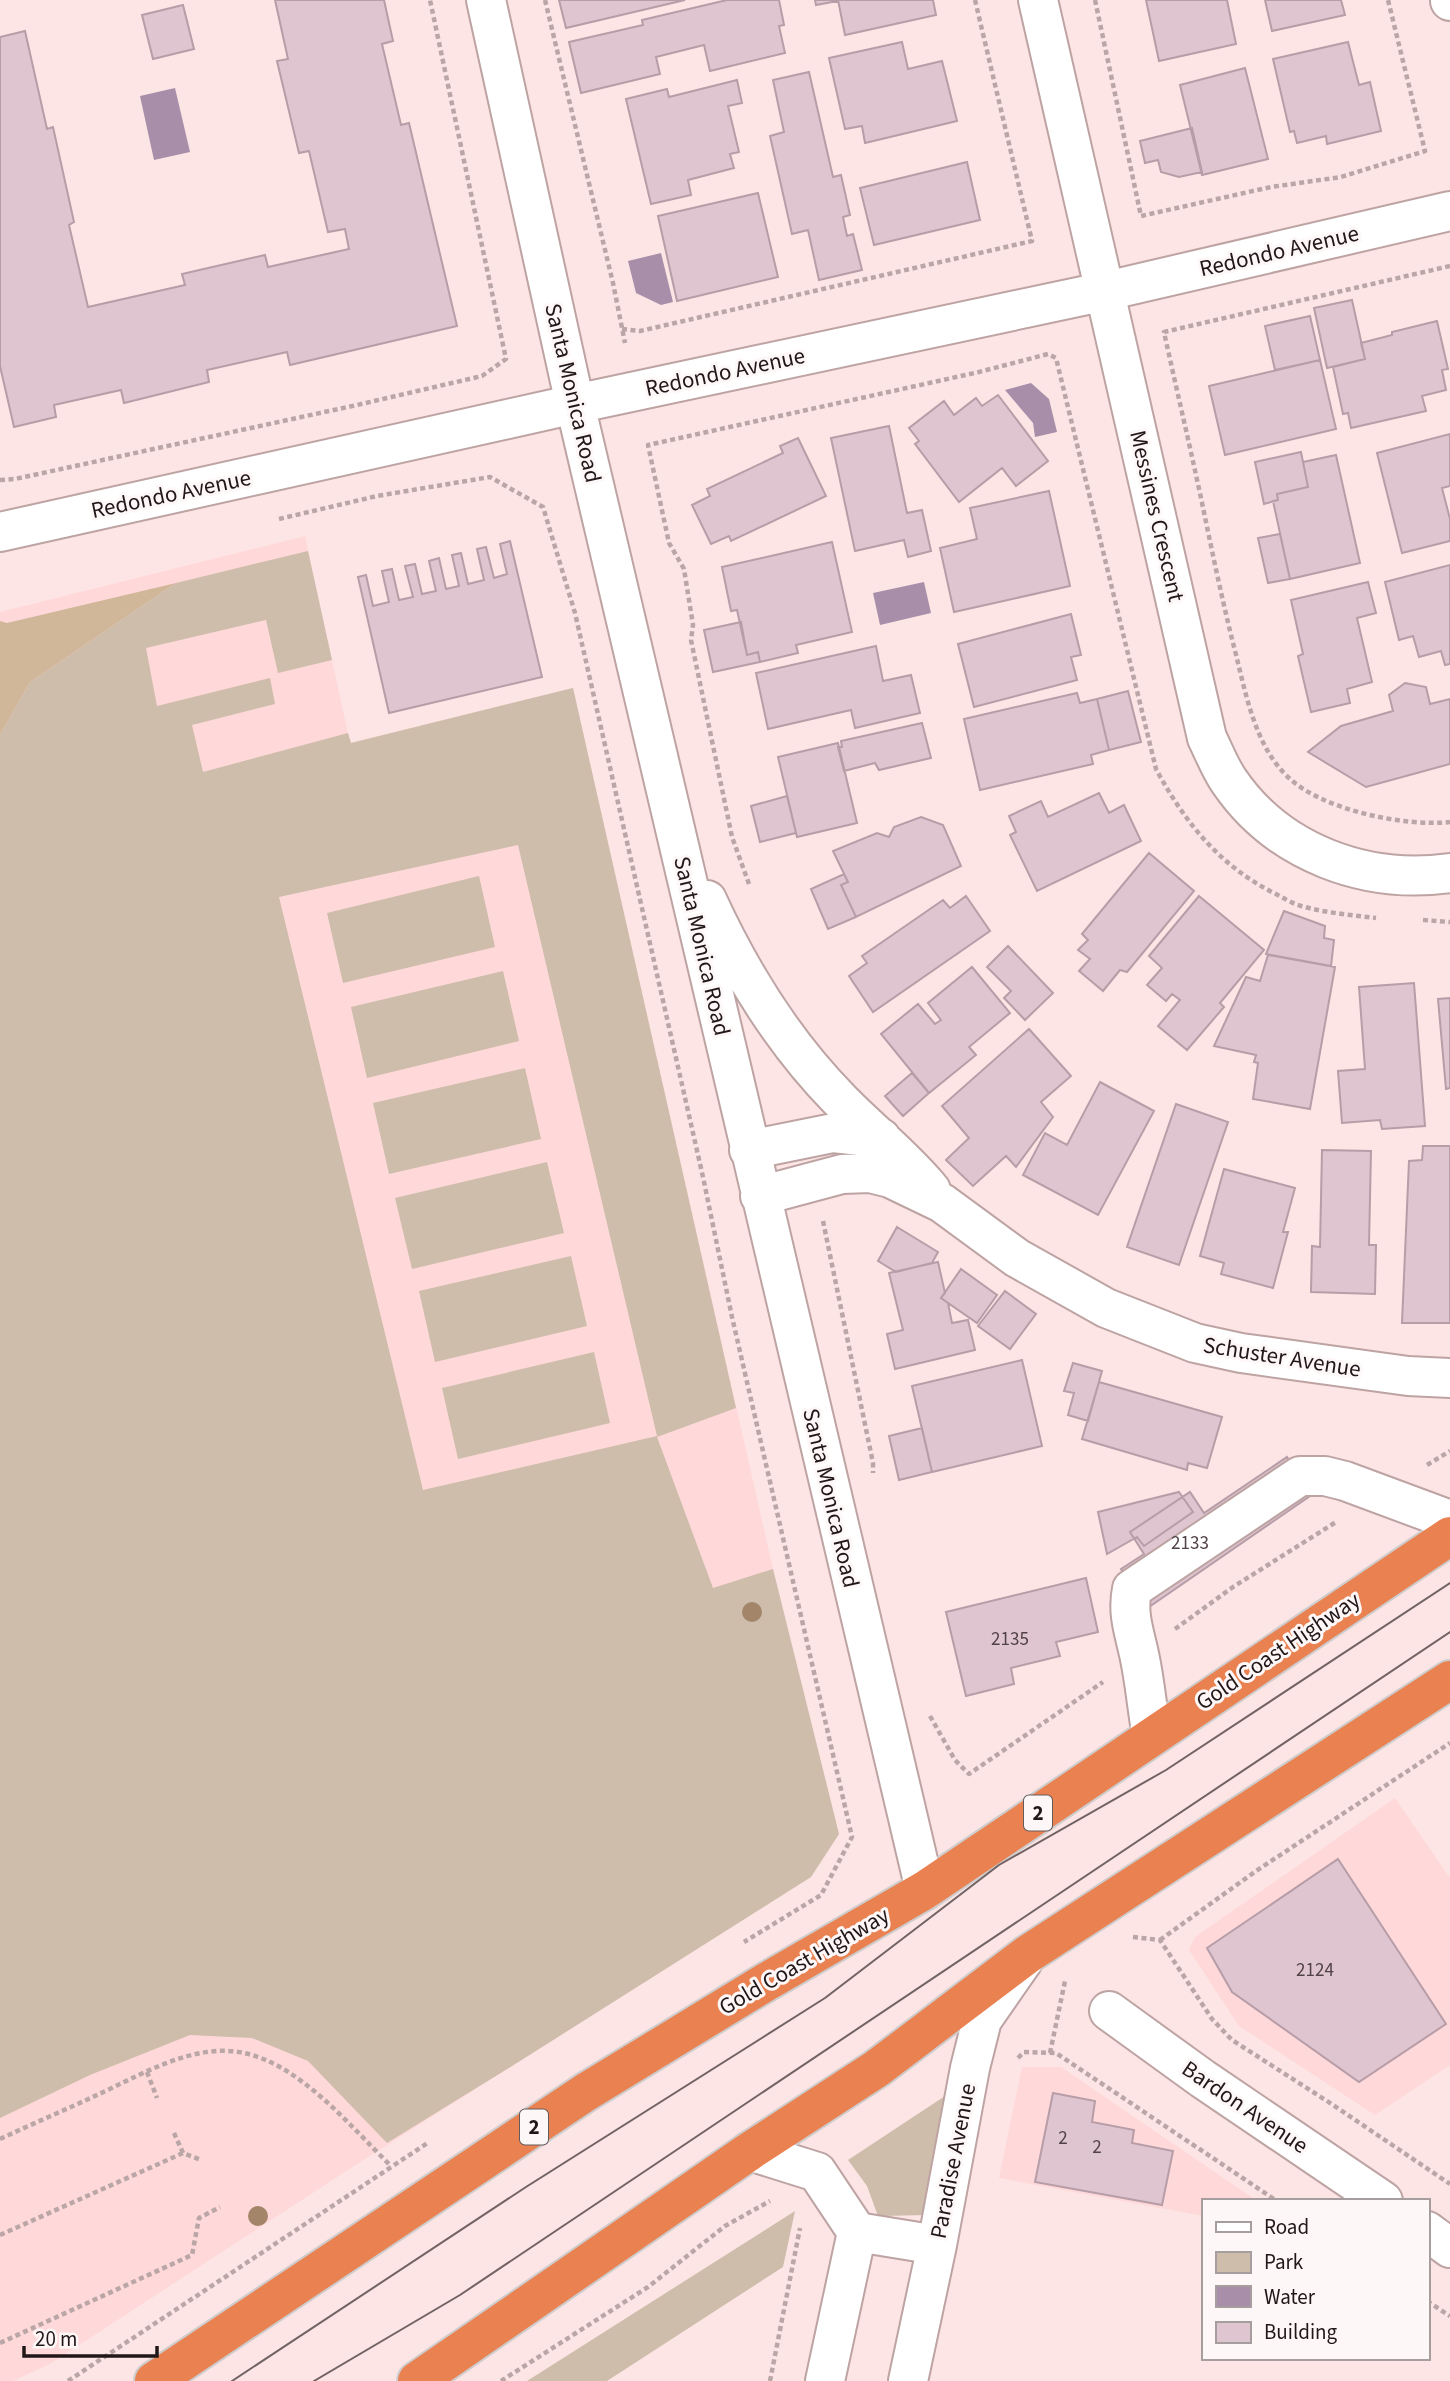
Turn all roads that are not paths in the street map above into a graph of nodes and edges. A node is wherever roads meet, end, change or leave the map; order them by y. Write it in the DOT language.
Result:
graph roads {
  1 [pos="486,0"];
  2 [pos="1038,0"];
  3 [pos="1450,211"];
  4 [pos="1106,291"];
  5 [pos="575,404"];
  6 [pos="0,531"];
  7 [pos="674,826"];
  8 [pos="1450,873"];
  9 [pos="881,1138"];
  10 [pos="749,1150"];
  11 [pos="760,1196"];
  12 [pos="942,1203"];
  13 [pos="1450,1378"];
  14 [pos="1450,1520"];
  15 [pos="1450,1536"];
  16 [pos="1450,1680"];
  17 [pos="1152,1737"];
  18 [pos="925,1890"];
  19 [pos="1028,1954"];
  20 [pos="1109,2011"];
  21 [pos="750,2151"];
  22 [pos="1380,2199"];
  23 [pos="857,2232"];
  24 [pos="1429,2232"];
  25 [pos="937,2245"];
  26 [pos="1450,2248"];
  27 [pos="154,2381"];
  28 [pos="417,2381"];
  29 [pos="825,2381"];
  30 [pos="908,2381"];
  1 -- 5 [label="street, Santa Monica Road"];
  2 -- 4 [label="street, Messines Crescent"];
  3 -- 4 [label="street, Redondo Avenue"];
  4 -- 5 [label="street, Redondo Avenue"];
  4 -- 8 [label="street, Messines Crescent"];
  5 -- 6 [label="street, Redondo Avenue"];
  5 -- 7 [label="street, Santa Monica Road"];
  7 -- 9 [label="street, Schuster Avenue"];
  7 -- 10 [label="street, Santa Monica Road"];
  9 -- 10 [label="street"];
  9 -- 12 [label="street, Schuster Avenue"];
  10 -- 11 [label="street, Santa Monica Road"];
  11 -- 12 [label="street, Schuster Avenue"];
  11 -- 18 [label="street, Santa Monica Road"];
  12 -- 13 [label="street, Schuster Avenue"];
  14 -- 17 [label="street"];
  15 -- 17 [label="highway, Gold Coast Highway / 2"];
  16 -- 19 [label="highway"];
  17 -- 18 [label="highway, Gold Coast Highway / 2"];
  18 -- 27 [label="highway, Gold Coast Highway / 2"];
  19 -- 21 [label="highway"];
  19 -- 25 [label="street, Paradise Avenue"];
  20 -- 22 [label="street, Bardon Avenue"];
  21 -- 23 [label="street"];
  21 -- 28 [label="highway"];
  23 -- 25 [label="street"];
  23 -- 29 [label="street"];
  24 -- 26 [label="street"];
  25 -- 30 [label="street, Paradise Avenue"];
}
